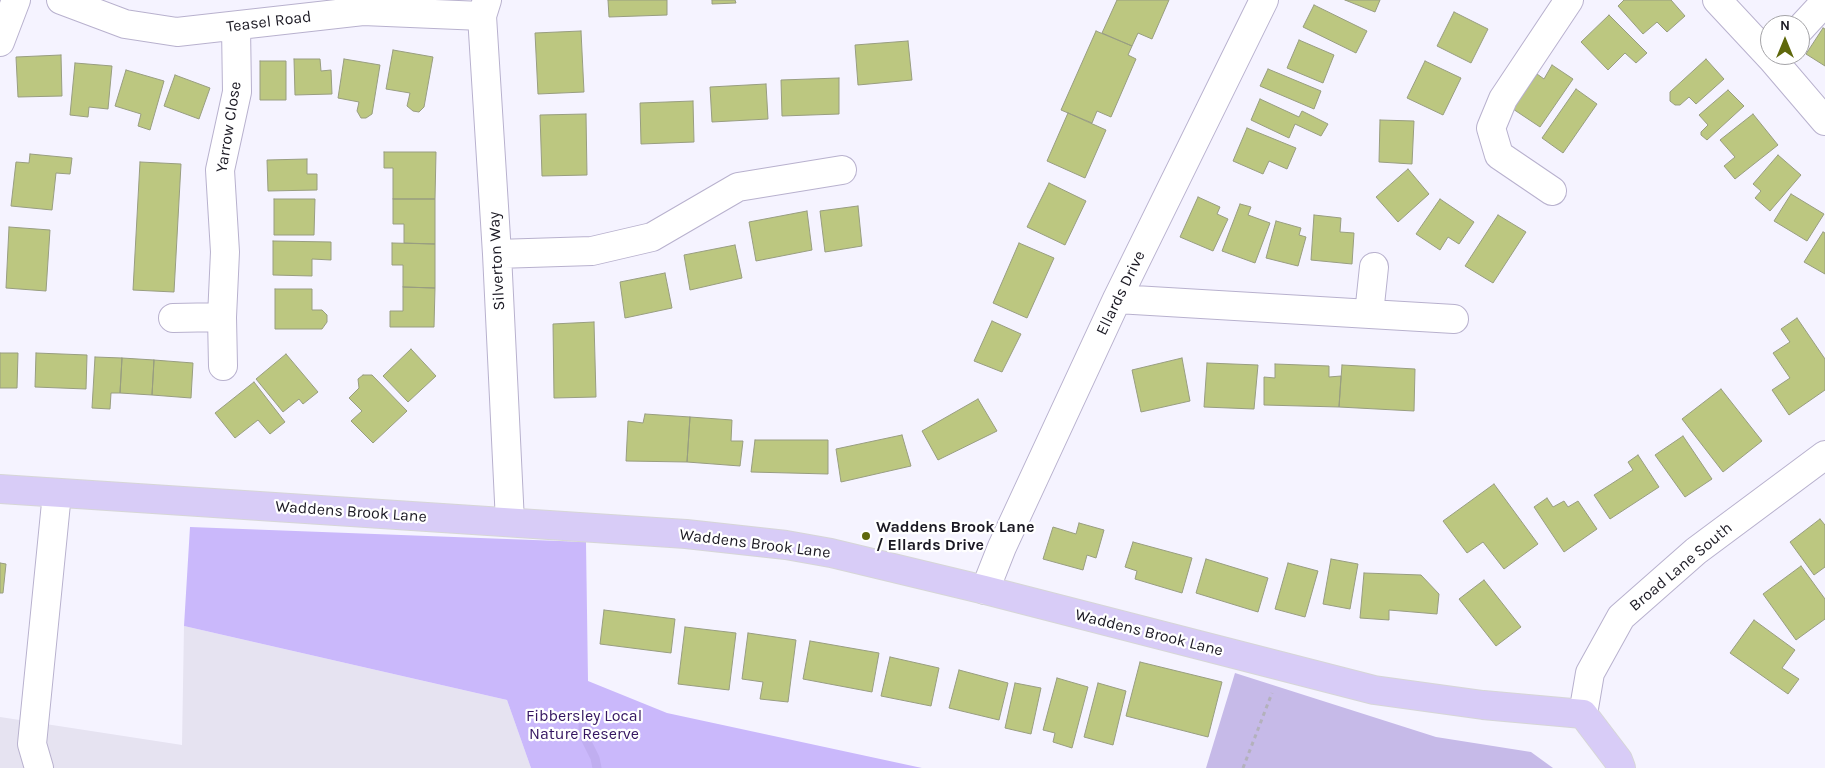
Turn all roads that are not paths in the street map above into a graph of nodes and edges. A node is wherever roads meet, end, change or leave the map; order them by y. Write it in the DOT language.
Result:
graph roads {
  1 [pos="16,0"];
  2 [pos="61,0"];
  3 [pos="1264,0"];
  4 [pos="1569,0"];
  5 [pos="1717,0"];
  6 [pos="1825,2"];
  7 [pos="485,8"];
  8 [pos="127,12"];
  9 [pos="1810,18"];
  10 [pos="236,26"];
  11 [pos="0,42"];
  12 [pos="1760,43"];
  13 [pos="1780,65"];
  14 [pos="1825,121"];
  15 [pos="842,170"];
  16 [pos="1552,191"];
  17 [pos="497,254"];
  18 [pos="1374,267"];
  19 [pos="1118,299"];
  20 [pos="1369,314"];
  21 [pos="222,317"];
  22 [pos="173,318"];
  23 [pos="1454,318"];
  24 [pos="223,366"];
  25 [pos="1825,455"];
  26 [pos="0,489"];
  27 [pos="57,493"];
  28 [pos="510,522"];
  29 [pos="985,590"];
  30 [pos="1583,714"];
  31 [pos="39,768"];
  32 [pos="1621,768"];
  1 -- 11 [label="street"];
  2 -- 8 [label="street, Teasel Road"];
  3 -- 19 [label="street, Ellards Drive"];
  4 -- 16 [label="street"];
  5 -- 12 [label="street"];
  6 -- 9 [label="street"];
  7 -- 10 [label="street, Teasel Road"];
  7 -- 17 [label="street, Silverton Way"];
  8 -- 10 [label="street, Teasel Road"];
  10 -- 21 [label="street, Yarrow Close"];
  13 -- 14 [label="street"];
  15 -- 17 [label="street"];
  17 -- 28 [label="street, Silverton Way"];
  18 -- 20 [label="street"];
  19 -- 20 [label="street"];
  19 -- 29 [label="street, Ellards Drive"];
  20 -- 23 [label="street"];
  21 -- 22 [label="street"];
  21 -- 24 [label="street, Yarrow Close"];
  25 -- 30 [label="street, Broad Lane South"];
  26 -- 27 [label="main road, Waddens Brook Lane"];
  27 -- 28 [label="main road, Waddens Brook Lane"];
  27 -- 31 [label="street"];
  28 -- 29 [label="main road, Waddens Brook Lane"];
  29 -- 30 [label="main road, Waddens Brook Lane"];
  30 -- 32 [label="main road"];
}
